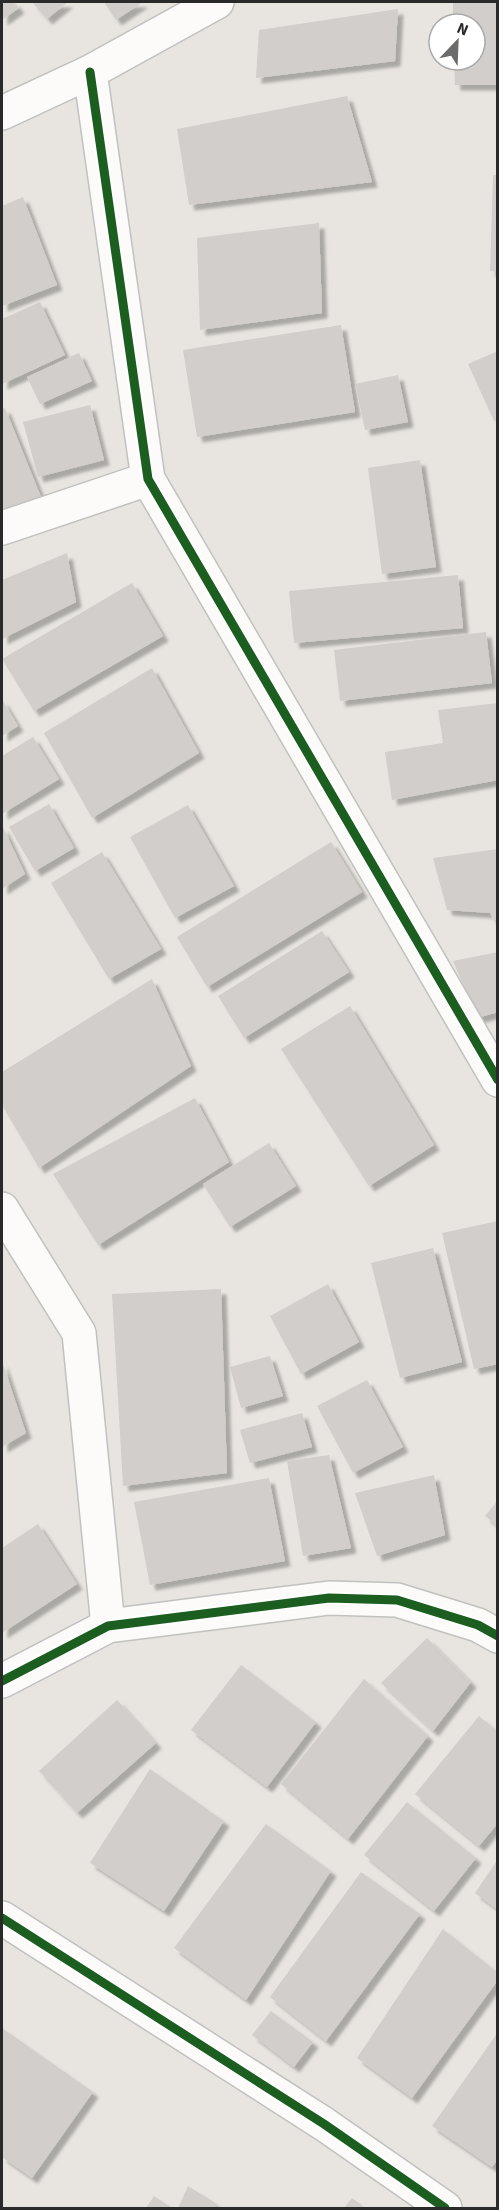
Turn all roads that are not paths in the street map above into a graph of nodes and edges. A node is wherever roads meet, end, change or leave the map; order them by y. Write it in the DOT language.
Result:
graph roads {
  1 [pos="218,2"];
  2 [pos="90,72"];
  3 [pos="2,113"];
  4 [pos="148,479"];
  5 [pos="2,528"];
  6 [pos="498,1080"];
  7 [pos="2,1209"];
  8 [pos="108,1626"];
  9 [pos="498,1636"];
  10 [pos="2,1681"];
  11 [pos="2,1918"];
  12 [pos="445,2208"];
  1 -- 2 [label="street"];
  2 -- 3 [label="street"];
  2 -- 4 [label="street"];
  4 -- 5 [label="street"];
  4 -- 6 [label="street"];
  7 -- 8 [label="street"];
  8 -- 9 [label="street"];
  8 -- 10 [label="street"];
  11 -- 12 [label="street"];
}
